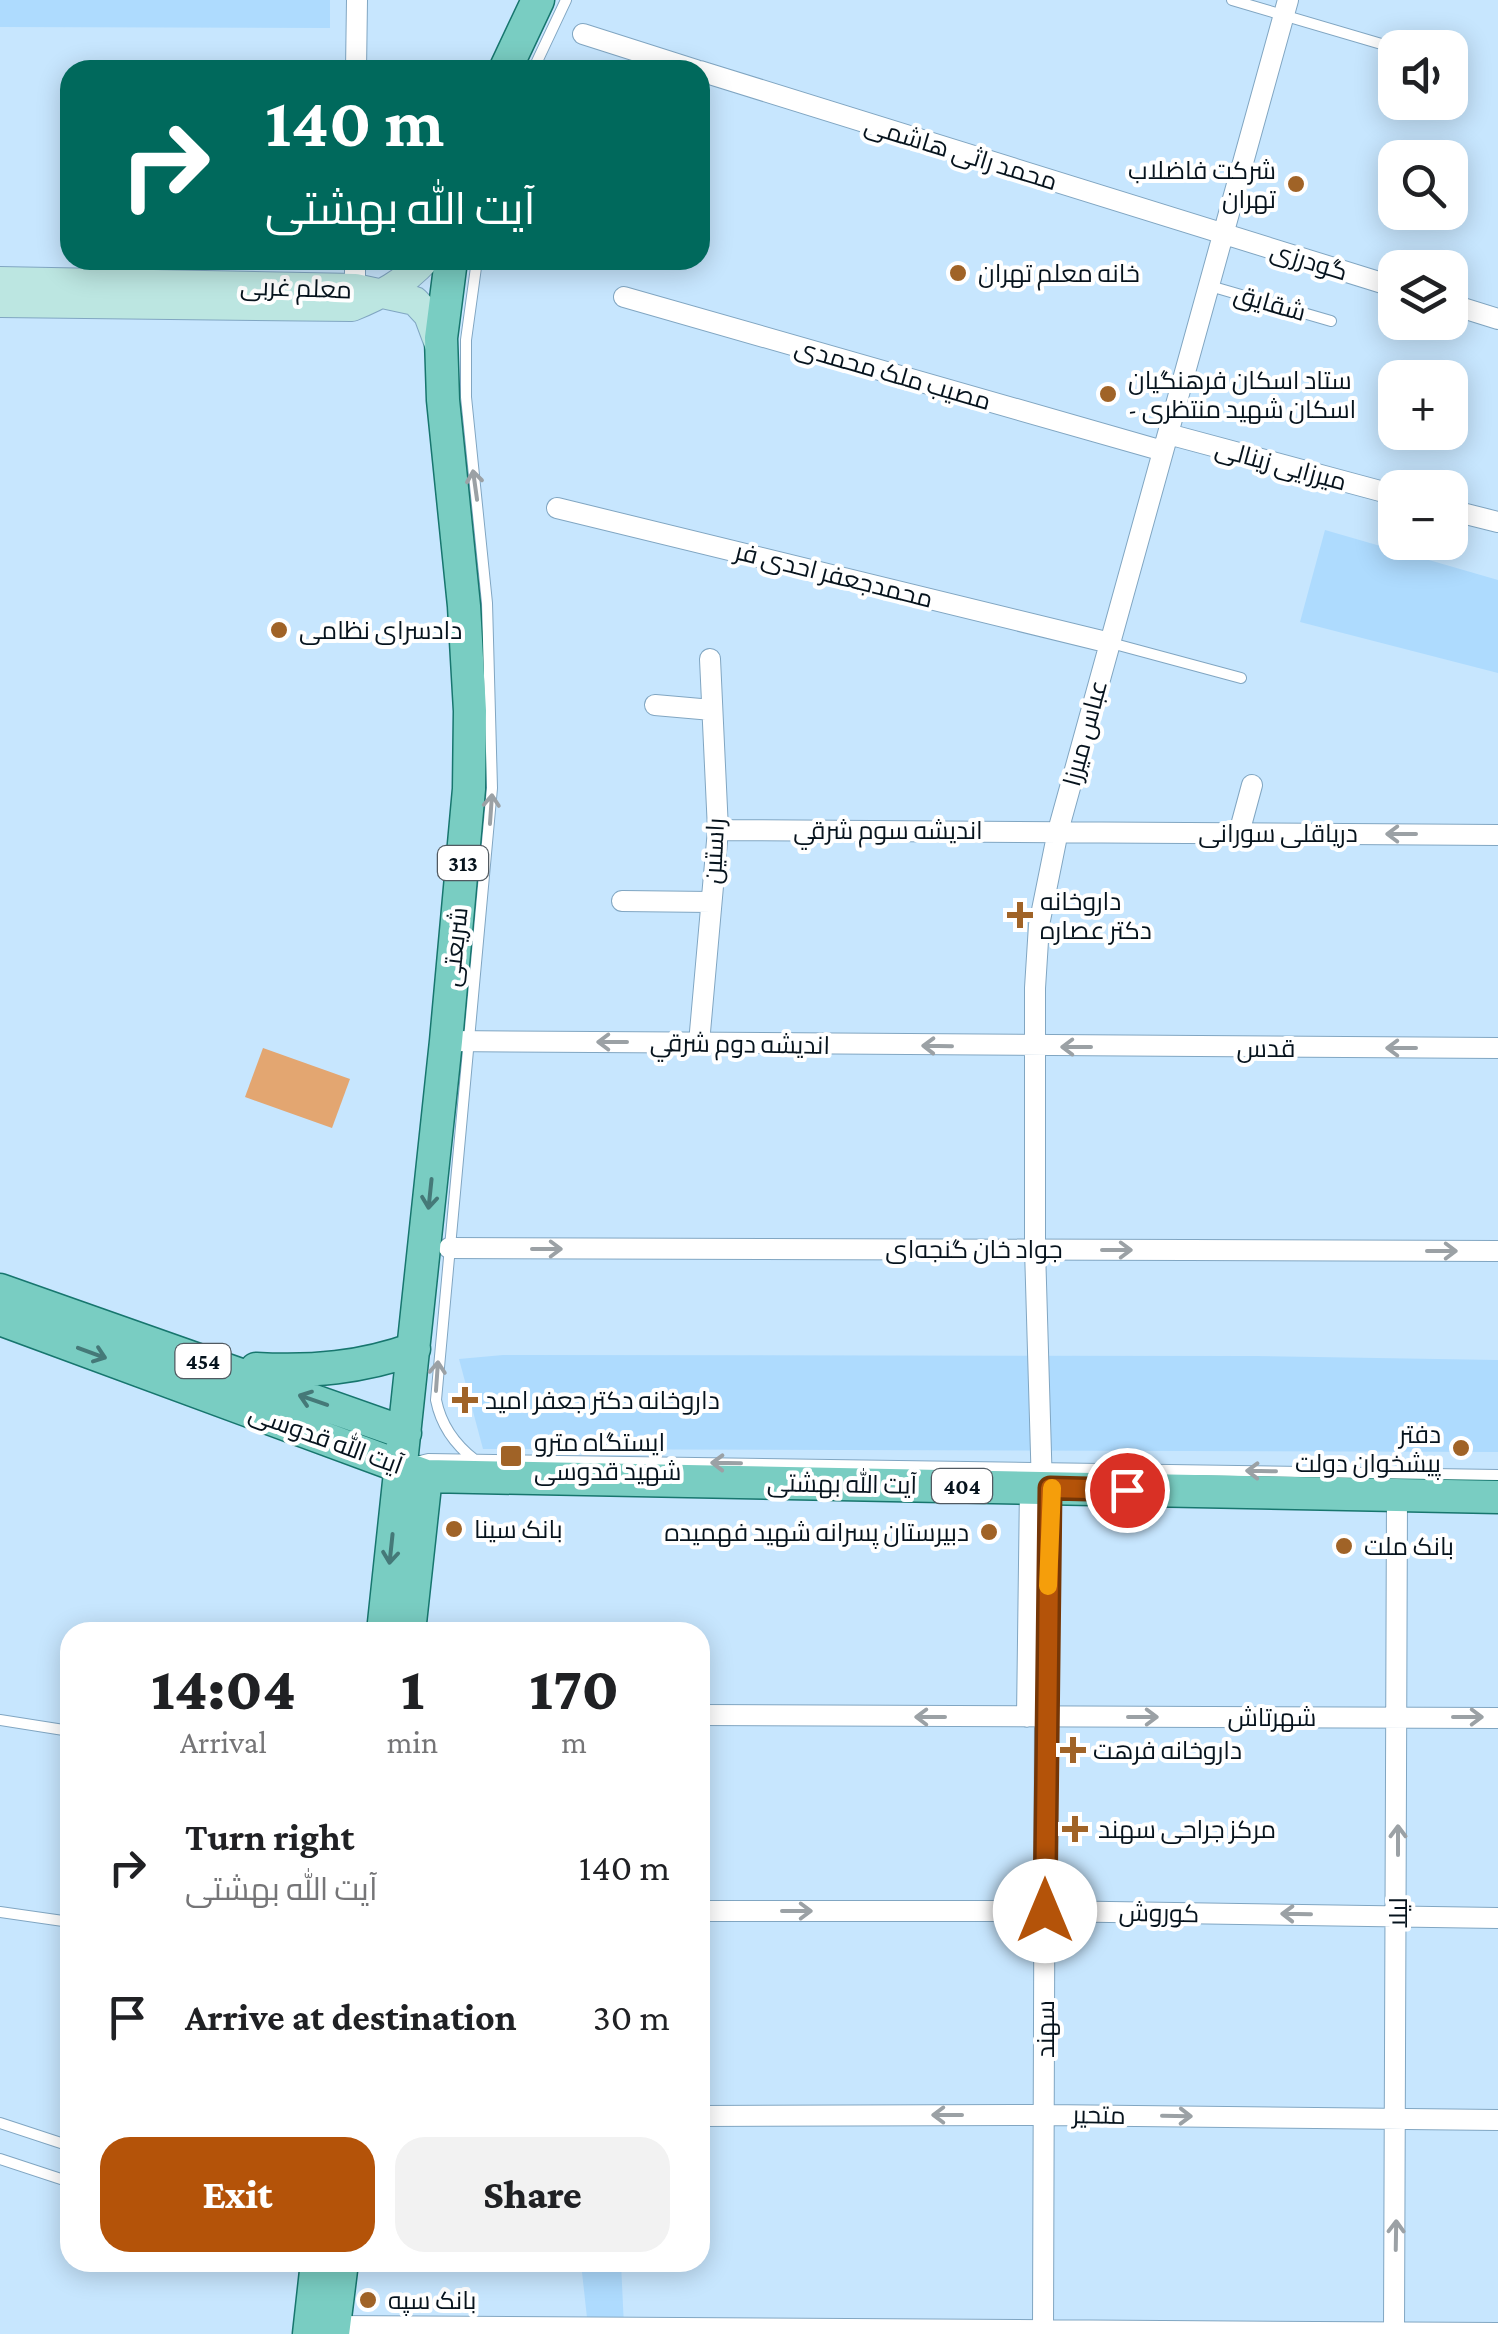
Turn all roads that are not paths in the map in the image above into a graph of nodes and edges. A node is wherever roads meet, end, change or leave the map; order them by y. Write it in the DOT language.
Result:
graph roads {
  1 [pos="356,0"];
  2 [pos="538,0"];
  3 [pos="566,0"];
  4 [pos="1232,0"];
  5 [pos="1286,8"];
  6 [pos="583,34"];
  7 [pos="1378,42"];
  8 [pos="356,60"];
  9 [pos="510,60"];
  10 [pos="538,60"];
  11 [pos="664,60"];
  12 [pos="710,75"];
  13 [pos="1223,235"];
  14 [pos="413,270"];
  15 [pos="450,270"];
  16 [pos="476,270"];
  17 [pos="355,274"];
  18 [pos="0,281"];
  19 [pos="1378,283"];
  20 [pos="1209,286"];
  21 [pos="384,294"];
  22 [pos="196,295"];
  23 [pos="624,297"];
  24 [pos="0,303"];
  25 [pos="1468,310"];
  26 [pos="1498,319"];
  27 [pos="1331,321"];
  28 [pos="441,352"];
  29 [pos="1165,443"];
  30 [pos="1378,491"];
  31 [pos="558,508"];
  32 [pos="1468,514"];
  33 [pos="1498,522"];
  34 [pos="1110,642"];
  35 [pos="710,659"];
  36 [pos="1240,678"];
  37 [pos="655,705"];
  38 [pos="712,710"];
  39 [pos="1252,785"];
  40 [pos="718,830"];
  41 [pos="1058,831"];
  42 [pos="1240,832"];
  43 [pos="1498,834"];
  44 [pos="622,900"];
  45 [pos="711,902"];
  46 [pos="458,1042"];
  47 [pos="699,1043"];
  48 [pos="1034,1047"];
  49 [pos="1498,1048"];
  50 [pos="437,1248"];
  51 [pos="1035,1250"];
  52 [pos="1498,1251"];
  53 [pos="0,1290"];
  54 [pos="0,1319"];
  55 [pos="414,1349"];
  56 [pos="216,1366"];
  57 [pos="405,1433"];
  58 [pos="475,1460"];
  59 [pos="413,1471"];
  60 [pos="1498,1475"];
  61 [pos="1041,1483"];
  62 [pos="1397,1494"];
  63 [pos="1498,1496"];
  64 [pos="385,1622"];
  65 [pos="409,1622"];
  66 [pos="710,1716"];
  67 [pos="1036,1717"];
  68 [pos="1398,1717"];
  69 [pos="1498,1718"];
  70 [pos="0,1720"];
  71 [pos="60,1729"];
  72 [pos="1045,1911"];
  73 [pos="0,1912"];
  74 [pos="710,1912"];
  75 [pos="1398,1916"];
  76 [pos="1498,1918"];
  77 [pos="60,1921"];
  78 [pos="1045,2115"];
  79 [pos="710,2116"];
  80 [pos="1397,2118"];
  81 [pos="1498,2120"];
  82 [pos="0,2123"];
  83 [pos="60,2143"];
  84 [pos="0,2160"];
  85 [pos="60,2179"];
  86 [pos="318,2272"];
  87 [pos="340,2272"];
  88 [pos="1043,2330"];
  89 [pos="326,2331"];
  90 [pos="614,2331"];
  91 [pos="810,2331"];
  92 [pos="1394,2332"];
  93 [pos="1498,2333"];
  1 -- 8 [label="street"];
  2 -- 9 [label="main road"];
  3 -- 10 [label="lane"];
  4 -- 5 [label="lane"];
  5 -- 7 [label="lane"];
  5 -- 13 [label="street, عباس میرزا"];
  6 -- 11 [label="street, محمد راثی هاشمی"];
  12 -- 13 [label="street, محمد راثی هاشمی"];
  13 -- 19 [label="street, گودرزی"];
  13 -- 20 [label="street, عباس میرزا"];
  14 -- 21 [label="main road"];
  15 -- 28 [label="main road, شریعتی / 313"];
  46 -- 16 [label="lane, one-way"];
  17 -- 21 [label="main road, معلم غربی"];
  17 -- 22 [label="main road, معلم غربی"];
  18 -- 22 [label="main road, معلم غربی"];
  20 -- 27 [label="lane, شقایق"];
  20 -- 29 [label="street, عباس میرزا"];
  21 -- 22 [label="main road, معلم غربی"];
  21 -- 28 [label="main road"];
  22 -- 24 [label="main road, معلم غربی"];
  23 -- 29 [label="street, مصیب ملک محمدی"];
  25 -- 26 [label="street"];
  28 -- 46 [label="main road, شریعتی / 313"];
  29 -- 30 [label="street, میرزایی زینالی"];
  29 -- 34 [label="street, عباس میرزا"];
  31 -- 34 [label="street, محمدجعفر احدی فر"];
  32 -- 33 [label="street"];
  34 -- 36 [label="lane"];
  34 -- 41 [label="street, عباس میرزا"];
  35 -- 38 [label="street, راستین"];
  37 -- 38 [label="street"];
  38 -- 40 [label="street, راستین"];
  39 -- 42 [label="street"];
  40 -- 41 [label="street, اندیشه سوم شرقي"];
  40 -- 45 [label="street, راستین"];
  41 -- 42 [label="street, دریاقلی سورانی"];
  41 -- 48 [label="street, عباس میرزا"];
  43 -- 42 [label="street, دریاقلی سورانی, one-way"];
  44 -- 45 [label="street"];
  45 -- 47 [label="street, راستین"];
  47 -- 46 [label="street, انديشه دوم شرقي, one-way"];
  46 -- 50 [label="main road, شریعتی / 313"];
  48 -- 47 [label="street, انديشه دوم شرقي, one-way"];
  49 -- 48 [label="street, قدس, one-way"];
  48 -- 51 [label="street, عباس میرزا"];
  50 -- 51 [label="street, جواد خان گنجه‌ای, one-way"];
  50 -- 55 [label="main road, شریعتی / 313"];
  58 -- 50 [label="lane, one-way"];
  51 -- 52 [label="street, جواد خان گنجه‌ای, one-way"];
  51 -- 61 [label="street, عباس میرزا"];
  53 -- 56 [label="main road, آیت الله قدوسی / 454"];
  54 -- 59 [label="main road, آیت الله قدوسی / 454, one-way"];
  55 -- 56 [label="main road"];
  55 -- 57 [label="main road, شریعتی / 313"];
  57 -- 56 [label="main road, آیت الله قدوسی / 454, one-way"];
  57 -- 59 [label="main road, شریعتی / 313"];
  58 -- 59 [label="lane"];
  61 -- 58 [label="lane, one-way"];
  59 -- 61 [label="main road, آیت الله بهشتی / 404"];
  59 -- 64 [label="main road, شریعتی / 313, one-way"];
  59 -- 65 [label="main road, شریعتی / 313"];
  60 -- 61 [label="lane, one-way"];
  61 -- 62 [label="main road, آیت الله بهشتی / 404"];
  61 -- 67 [label="street, عباس میرزا"];
  62 -- 63 [label="main road, آیت الله بهشتی / 404"];
  62 -- 68 [label="street, لیلا"];
  67 -- 66 [label="street, شهرتاش, one-way"];
  67 -- 68 [label="street, شهرتاش, one-way"];
  67 -- 72 [label="street, سهند"];
  68 -- 69 [label="street, شهرتاش, one-way"];
  75 -- 68 [label="street, لیلا, one-way"];
  70 -- 71 [label="lane"];
  74 -- 72 [label="street, کوروش, one-way"];
  75 -- 72 [label="street, کوروش, one-way"];
  72 -- 78 [label="street, سهند"];
  73 -- 77 [label="lane"];
  75 -- 76 [label="street, کوروش"];
  75 -- 80 [label="street, لیلا"];
  78 -- 79 [label="street, متحیر, one-way"];
  78 -- 80 [label="street, متحیر, one-way"];
  78 -- 88 [label="street, سهند"];
  80 -- 81 [label="street, متحیر"];
  92 -- 80 [label="street, لیلا, one-way"];
  82 -- 83 [label="lane"];
  84 -- 85 [label="lane"];
  86 -- 89 [label="main road"];
  87 -- 89 [label="main road"];
  88 -- 91 [label="street"];
  88 -- 92 [label="street"];
  89 -- 90 [label="street"];
  90 -- 91 [label="street"];
  92 -- 93 [label="street"];
}
